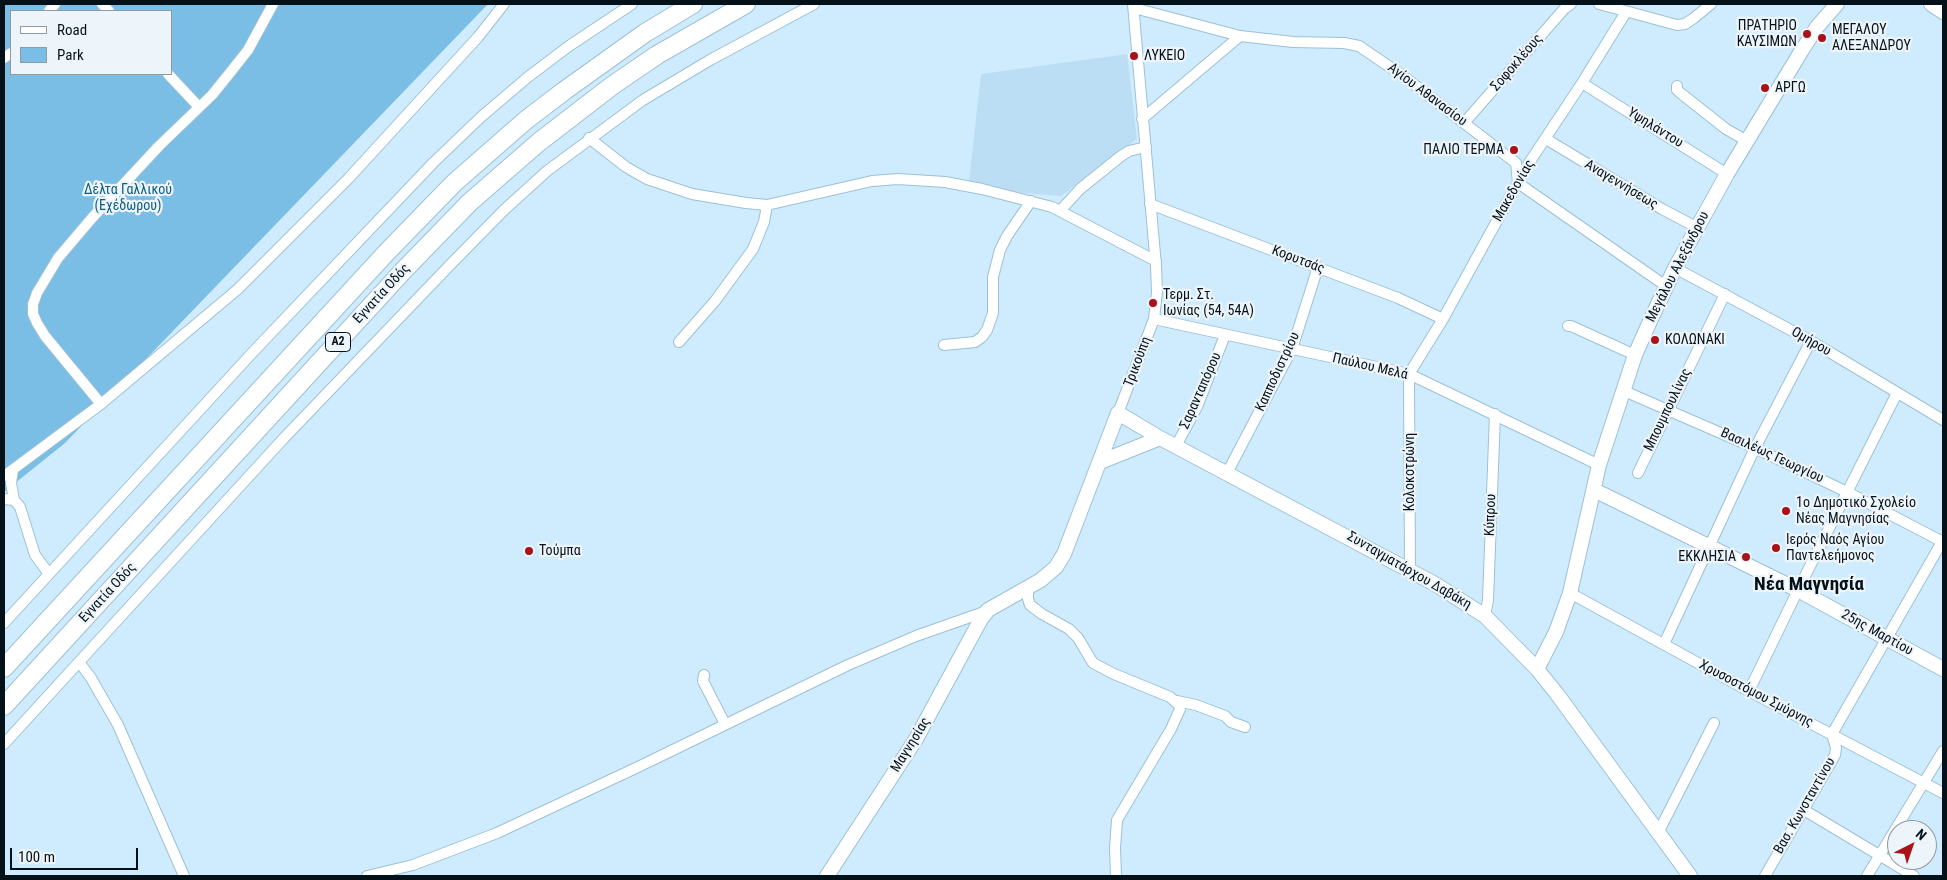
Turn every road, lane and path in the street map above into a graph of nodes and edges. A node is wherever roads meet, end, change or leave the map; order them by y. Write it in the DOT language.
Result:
graph roads {
  1 [pos="273,4"];
  2 [pos="504,4"];
  3 [pos="632,4"];
  4 [pos="694,4"];
  5 [pos="746,4"];
  6 [pos="814,4"];
  7 [pos="1571,4"];
  8 [pos="1599,4"];
  9 [pos="1711,4"];
  10 [pos="1837,4"];
  11 [pos="1134,6"];
  12 [pos="1626,12"];
  13 [pos="1240,36"];
  14 [pos="169,75"];
  15 [pos="1582,83"];
  16 [pos="1678,86"];
  17 [pos="199,107"];
  18 [pos="1142,119"];
  19 [pos="1464,123"];
  20 [pos="589,138"];
  21 [pos="1546,139"];
  22 [pos="1747,141"];
  23 [pos="1146,147"];
  24 [pos="1516,163"];
  25 [pos="1527,166"];
  26 [pos="1727,174"];
  27 [pos="1518,183"];
  28 [pos="1031,201"];
  29 [pos="1150,204"];
  30 [pos="767,205"];
  31 [pos="1060,211"];
  32 [pos="1698,228"];
  33 [pos="1156,260"];
  34 [pos="1318,267"];
  35 [pos="1675,268"];
  36 [pos="1666,286"];
  37 [pos="1725,294"];
  38 [pos="1154,319"];
  39 [pos="1443,319"];
  40 [pos="1568,326"];
  41 [pos="1225,334"];
  42 [pos="1811,341"];
  43 [pos="679,342"];
  44 [pos="944,345"];
  45 [pos="1292,349"];
  46 [pos="1635,355"];
  47 [pos="1409,374"];
  48 [pos="1624,391"];
  49 [pos="1897,393"];
  50 [pos="101,404"];
  51 [pos="1669,410"];
  52 [pos="1118,413"];
  53 [pos="1494,414"];
  54 [pos="1943,420"];
  55 [pos="1160,438"];
  56 [pos="1176,446"];
  57 [pos="1755,448"];
  58 [pos="1100,462"];
  59 [pos="1599,465"];
  60 [pos="8,473"];
  61 [pos="1227,473"];
  62 [pos="1638,473"];
  63 [pos="1594,490"];
  64 [pos="1847,492"];
  65 [pos="9,499"];
  66 [pos="1943,541"];
  67 [pos="1708,548"];
  68 [pos="1410,570"];
  69 [pos="49,574"];
  70 [pos="1028,589"];
  71 [pos="1798,590"];
  72 [pos="1570,593"];
  73 [pos="988,610"];
  74 [pos="1485,616"];
  75 [pos="4,623"];
  76 [pos="1887,638"];
  77 [pos="1664,644"];
  78 [pos="79,662"];
  79 [pos="4,668"];
  80 [pos="1538,670"];
  81 [pos="1943,670"];
  82 [pos="704,675"];
  83 [pos="1750,691"];
  84 [pos="1177,701"];
  85 [pos="4,706"];
  86 [pos="1714,723"];
  87 [pos="725,724"];
  88 [pos="1245,727"];
  89 [pos="1832,734"];
  90 [pos="4,744"];
  91 [pos="1943,751"];
  92 [pos="1925,782"];
  93 [pos="1943,793"];
  94 [pos="1804,810"];
  95 [pos="1659,831"];
  96 [pos="1880,855"];
  97 [pos="184,876"];
  98 [pos="367,876"];
  99 [pos="827,876"];
  100 [pos="1116,876"];
  101 [pos="1690,876"];
  102 [pos="1765,876"];
  103 [pos="1867,876"];
  104 [pos="1914,876"];
  1 -- 17 [label="street"];
  2 -- 50 [label="street"];
  3 -- 69 [label="street"];
  4 -- 79 [label="highway, Εγνατία Οδός / Α2"];
  5 -- 85 [label="highway, Εγνατία Οδός / Α2"];
  6 -- 20 [label="street"];
  7 -- 19 [label="street, Σοφοκλέους"];
  8 -- 12 [label="street"];
  9 -- 12 [label="street"];
  10 -- 22 [label="street, Μεγάλου Αλεξάνδρου"];
  11 -- 13 [label="street, Αγίου Αθανασίου"];
  11 -- 18 [label="street, Τρικούπη"];
  12 -- 15 [label="street, Μακεδονίας"];
  13 -- 18 [label="street"];
  13 -- 19 [label="street, Αγίου Αθανασίου"];
  14 -- 17 [label="street"];
  15 -- 21 [label="street, Μακεδονίας"];
  15 -- 26 [label="street, Υψηλάντου"];
  16 -- 22 [label="street"];
  17 -- 50 [label="street"];
  18 -- 23 [label="street, Τρικούπη"];
  19 -- 24 [label="street, Αγίου Αθανασίου"];
  20 -- 30 [label="street"];
  20 -- 78 [label="street"];
  21 -- 25 [label="street, Μακεδονίας"];
  21 -- 32 [label="street, Αναγεννήσεως"];
  22 -- 26 [label="street, Μεγάλου Αλεξάνδρου"];
  23 -- 29 [label="street, Τρικούπη"];
  23 -- 31 [label="street"];
  24 -- 25 [label="street"];
  24 -- 27 [label="street"];
  25 -- 27 [label="street, Μακεδονίας"];
  26 -- 32 [label="street, Μεγάλου Αλεξάνδρου"];
  27 -- 36 [label="street"];
  27 -- 39 [label="street, Μακεδονίας"];
  28 -- 30 [label="street"];
  28 -- 31 [label="street"];
  28 -- 44 [label="street"];
  29 -- 33 [label="street, Τρικούπη"];
  29 -- 34 [label="street, Κορυτσάς"];
  30 -- 43 [label="street"];
  31 -- 33 [label="street"];
  32 -- 35 [label="street, Μεγάλου Αλεξάνδρου"];
  33 -- 38 [label="street, Τρικούπη"];
  34 -- 39 [label="street, Κορυτσάς"];
  34 -- 45 [label="street, Καπποδιστρίου"];
  35 -- 36 [label="street, Μεγάλου Αλεξάνδρου"];
  35 -- 37 [label="street, Ομήρου"];
  36 -- 46 [label="street, Μεγάλου Αλεξάνδρου"];
  37 -- 42 [label="street, Ομήρου"];
  37 -- 51 [label="street, Μπουμπουλίνας"];
  38 -- 41 [label="street, Παύλου Μελά"];
  38 -- 52 [label="street, Τρικούπη"];
  39 -- 47 [label="street, Μακεδονίας"];
  40 -- 46 [label="street"];
  41 -- 45 [label="street, Παύλου Μελά"];
  41 -- 56 [label="street, Σαρανταπόρου"];
  42 -- 49 [label="street, Ομήρου"];
  42 -- 57 [label="street"];
  45 -- 47 [label="street, Παύλου Μελά"];
  45 -- 61 [label="street, Καπποδιστρίου"];
  46 -- 48 [label="street, Μεγάλου Αλεξάνδρου"];
  47 -- 53 [label="street, Παύλου Μελά"];
  47 -- 68 [label="street, Κολοκοτρώνη"];
  48 -- 51 [label="street, Βασιλέως Γεωργίου"];
  48 -- 59 [label="street, Μεγάλου Αλεξάνδρου"];
  49 -- 54 [label="street, Ομήρου"];
  49 -- 64 [label="street"];
  50 -- 60 [label="street"];
  51 -- 57 [label="street, Βασιλέως Γεωργίου"];
  51 -- 62 [label="street, Μπουμπουλίνας"];
  52 -- 55 [label="street, Συνταγματάρχου Δαβάκη"];
  52 -- 58 [label="street, Τρικούπη"];
  53 -- 59 [label="street, Παύλου Μελά"];
  53 -- 74 [label="street, Κύπρου"];
  55 -- 56 [label="street, Συνταγματάρχου Δαβάκη"];
  55 -- 58 [label="street"];
  56 -- 61 [label="street, Συνταγματάρχου Δαβάκη"];
  57 -- 64 [label="street, Βασιλέως Γεωργίου"];
  57 -- 67 [label="street"];
  58 -- 70 [label="street, Τρικούπη"];
  59 -- 63 [label="street, Μεγάλου Αλεξάνδρου"];
  60 -- 65 [label="street"];
  61 -- 68 [label="street, Συνταγματάρχου Δαβάκη"];
  63 -- 67 [label="street, 25ης Μαρτίου"];
  63 -- 72 [label="street, Μεγάλου Αλεξάνδρου"];
  64 -- 66 [label="street, Βασιλέως Γεωργίου"];
  64 -- 71 [label="street"];
  65 -- 69 [label="street"];
  66 -- 76 [label="street"];
  67 -- 71 [label="street, 25ης Μαρτίου"];
  67 -- 77 [label="street"];
  68 -- 74 [label="street, Συνταγματάρχου Δαβάκη"];
  69 -- 75 [label="street"];
  70 -- 73 [label="street, Τρικούπη"];
  70 -- 84 [label="street"];
  71 -- 76 [label="street, 25ης Μαρτίου"];
  71 -- 83 [label="street"];
  72 -- 77 [label="street, Χρυσοστόμου Σμύρνης"];
  72 -- 80 [label="street, Μεγάλου Αλεξάνδρου"];
  73 -- 87 [label="street"];
  73 -- 99 [label="street, Μαγνησίας"];
  74 -- 80 [label="street, Συνταγματάρχου Δαβάκη"];
  76 -- 81 [label="street, 25ης Μαρτίου"];
  76 -- 89 [label="street"];
  77 -- 83 [label="street, Χρυσοστόμου Σμύρνης"];
  78 -- 90 [label="street"];
  78 -- 97 [label="street"];
  80 -- 95 [label="street, Συνταγματάρχου Δαβάκη"];
  82 -- 87 [label="street"];
  83 -- 89 [label="street, Χρυσοστόμου Σμύρνης"];
  84 -- 88 [label="street"];
  84 -- 100 [label="street"];
  86 -- 95 [label="street"];
  87 -- 98 [label="street"];
  89 -- 92 [label="street, Χρυσοστόμου Σμύρνης"];
  89 -- 94 [label="street, Βασ. Κωνσταντίνου"];
  91 -- 92 [label="street"];
  92 -- 93 [label="street, Χρυσοστόμου Σμύρνης"];
  92 -- 96 [label="street"];
  94 -- 96 [label="street"];
  94 -- 102 [label="street, Βασ. Κωνσταντίνου"];
  95 -- 101 [label="street, Συνταγματάρχου Δαβάκη"];
  96 -- 103 [label="street"];
  96 -- 104 [label="street"];
}
